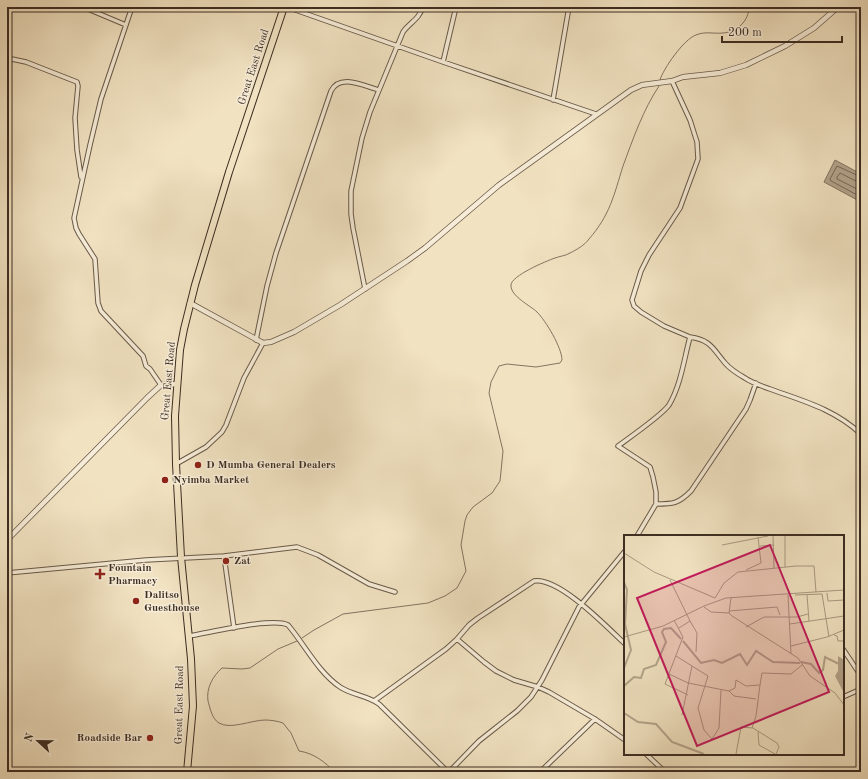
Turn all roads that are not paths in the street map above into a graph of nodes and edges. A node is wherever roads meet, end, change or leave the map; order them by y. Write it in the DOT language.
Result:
graph roads {
  1 [pos="83,7"];
  2 [pos="132,7"];
  3 [pos="286,7"];
  4 [pos="422,7"];
  5 [pos="456,7"];
  6 [pos="570,7"];
  7 [pos="838,7"];
  8 [pos="296,9"];
  9 [pos="126,25"];
  10 [pos="397,46"];
  11 [pos="7,58"];
  12 [pos="443,62"];
  13 [pos="672,80"];
  14 [pos="379,90"];
  15 [pos="553,100"];
  16 [pos="596,114"];
  17 [pos="82,180"];
  18 [pos="365,289"];
  19 [pos="190,303"];
  20 [pos="690,337"];
  21 [pos="256,340"];
  22 [pos="263,342"];
  23 [pos="756,383"];
  24 [pos="177,384"];
  25 [pos="161,386"];
  26 [pos="861,434"];
  27 [pos="176,464"];
  28 [pos="656,504"];
  29 [pos="638,535"];
  30 [pos="7,540"];
  31 [pos="624,552"];
  32 [pos="224,556"];
  33 [pos="181,557"];
  34 [pos="7,573"];
  35 [pos="395,592"];
  36 [pos="582,603"];
  37 [pos="234,628"];
  38 [pos="189,636"];
  39 [pos="457,639"];
  40 [pos="624,643"];
  41 [pos="844,650"];
  42 [pos="861,676"];
  43 [pos="538,687"];
  44 [pos="861,689"];
  45 [pos="844,697"];
  46 [pos="374,701"];
  47 [pos="595,719"];
  48 [pos="624,739"];
  49 [pos="647,755"];
  50 [pos="187,772"];
  51 [pos="448,772"];
  52 [pos="540,772"];
  53 [pos="665,772"];
  1 -- 9 [label="street"];
  2 -- 9 [label="street"];
  3 -- 8 [label="street"];
  3 -- 19 [label="highway, Great East Road"];
  4 -- 10 [label="street"];
  5 -- 12 [label="street"];
  6 -- 15 [label="street"];
  7 -- 13 [label="street"];
  8 -- 10 [label="street"];
  9 -- 17 [label="street"];
  10 -- 12 [label="street"];
  10 -- 14 [label="street"];
  11 -- 17 [label="street"];
  12 -- 15 [label="street"];
  13 -- 16 [label="street"];
  13 -- 20 [label="street"];
  14 -- 18 [label="street"];
  14 -- 21 [label="street"];
  15 -- 16 [label="street"];
  16 -- 18 [label="street"];
  17 -- 25 [label="street"];
  18 -- 22 [label="street"];
  19 -- 21 [label="street"];
  19 -- 24 [label="highway, Great East Road"];
  20 -- 23 [label="street"];
  20 -- 28 [label="street"];
  21 -- 22 [label="street"];
  22 -- 27 [label="street"];
  23 -- 26 [label="street"];
  23 -- 28 [label="street"];
  24 -- 25 [label="street"];
  24 -- 27 [label="highway, Great East Road"];
  25 -- 30 [label="street"];
  27 -- 33 [label="highway, Great East Road"];
  28 -- 29 [label="street"];
  31 -- 36 [label="street"];
  32 -- 33 [label="street"];
  32 -- 35 [label="street"];
  32 -- 37 [label="street"];
  33 -- 34 [label="street"];
  33 -- 38 [label="highway, Great East Road"];
  36 -- 39 [label="street"];
  36 -- 40 [label="street"];
  36 -- 43 [label="street"];
  37 -- 38 [label="street"];
  37 -- 46 [label="street"];
  38 -- 50 [label="highway, Great East Road"];
  39 -- 43 [label="street"];
  39 -- 46 [label="street"];
  41 -- 42 [label="street"];
  43 -- 47 [label="street"];
  43 -- 51 [label="street"];
  44 -- 45 [label="street"];
  46 -- 51 [label="street"];
  47 -- 48 [label="street"];
  47 -- 52 [label="street"];
  49 -- 53 [label="street"];
}
